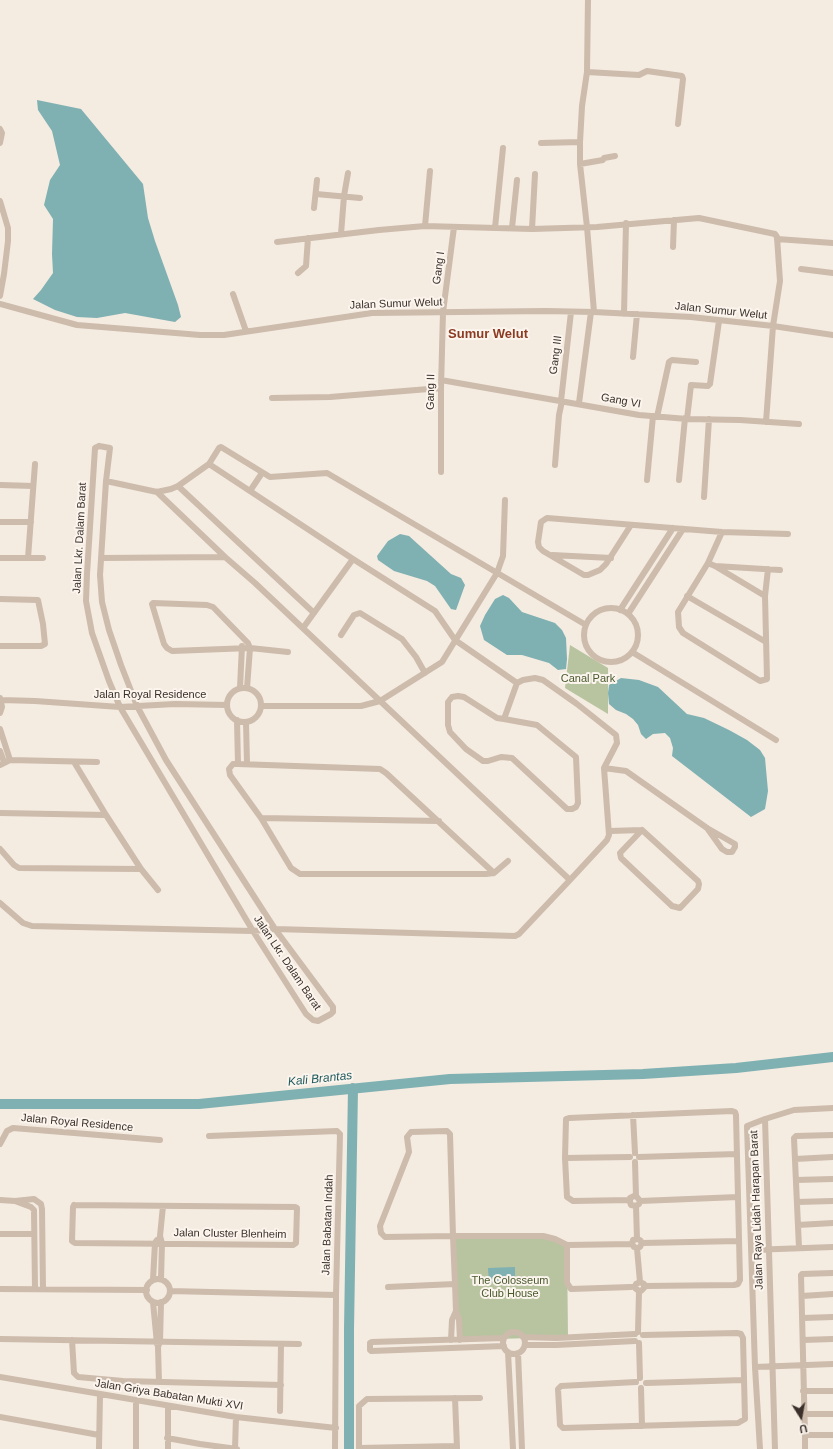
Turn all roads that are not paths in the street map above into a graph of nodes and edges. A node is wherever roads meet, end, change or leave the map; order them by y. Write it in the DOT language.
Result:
graph roads {
  1 [pos="588,0"];
  2 [pos="587,72"];
  3 [pos="678,124"];
  4 [pos="0,129"];
  5 [pos="580,142"];
  6 [pos="0,143"];
  7 [pos="541,143"];
  8 [pos="503,148"];
  9 [pos="615,156"];
  10 [pos="580,164"];
  11 [pos="430,171"];
  12 [pos="348,173"];
  13 [pos="535,174"];
  14 [pos="317,180"];
  15 [pos="518,180"];
  16 [pos="316,194"];
  17 [pos="344,196"];
  18 [pos="360,198"];
  19 [pos="0,201"];
  20 [pos="314,208"];
  21 [pos="674,220"];
  22 [pos="626,223"];
  23 [pos="425,226"];
  24 [pos="0,227"];
  25 [pos="454,227"];
  26 [pos="587,227"];
  27 [pos="8,228"];
  28 [pos="495,228"];
  29 [pos="512,228"];
  30 [pos="532,229"];
  31 [pos="341,234"];
  32 [pos="308,238"];
  33 [pos="777,239"];
  34 [pos="277,242"];
  35 [pos="833,242"];
  36 [pos="673,247"];
  37 [pos="801,270"];
  38 [pos="298,273"];
  39 [pos="833,273"];
  40 [pos="232,294"];
  41 [pos="0,296"];
  42 [pos="0,304"];
  43 [pos="443,312"];
  44 [pos="571,312"];
  45 [pos="592,312"];
  46 [pos="624,314"];
  47 [pos="637,314"];
  48 [pos="719,321"];
  49 [pos="773,326"];
  50 [pos="246,331"];
  51 [pos="833,335"];
  52 [pos="633,357"];
  53 [pos="696,362"];
  54 [pos="442,380"];
  55 [pos="441,388"];
  56 [pos="272,398"];
  57 [pos="561,401"];
  58 [pos="580,403"];
  59 [pos="655,416"];
  60 [pos="686,419"];
  61 [pos="709,419"];
  62 [pos="766,422"];
  63 [pos="799,424"];
  64 [pos="35,464"];
  65 [pos="210,464"];
  66 [pos="554,465"];
  67 [pos="441,472"];
  68 [pos="262,473"];
  69 [pos="647,480"];
  70 [pos="679,480"];
  71 [pos="106,482"];
  72 [pos="0,485"];
  73 [pos="33,486"];
  74 [pos="178,486"];
  75 [pos="250,491"];
  76 [pos="157,492"];
  77 [pos="704,497"];
  78 [pos="505,500"];
  79 [pos="0,522"];
  80 [pos="31,522"];
  81 [pos="631,525"];
  82 [pos="673,528"];
  83 [pos="683,529"];
  84 [pos="722,532"];
  85 [pos="788,534"];
  86 [pos="550,554"];
  87 [pos="225,557"];
  88 [pos="0,558"];
  89 [pos="28,558"];
  90 [pos="43,558"];
  91 [pos="102,558"];
  92 [pos="611,558"];
  93 [pos="353,559"];
  94 [pos="708,563"];
  95 [pos="714,566"];
  96 [pos="768,569"];
  97 [pos="780,570"];
  98 [pos="497,573"];
  99 [pos="687,596"];
  100 [pos="765,596"];
  101 [pos="0,598"];
  102 [pos="620,610"];
  103 [pos="314,613"];
  104 [pos="628,614"];
  105 [pos="586,624"];
  106 [pos="303,628"];
  107 [pos="340,635"];
  108 [pos="245,639"];
  109 [pos="455,640"];
  110 [pos="766,642"];
  111 [pos="0,646"];
  112 [pos="241,648"];
  113 [pos="250,648"];
  114 [pos="288,652"];
  115 [pos="632,652"];
  116 [pos="425,673"];
  117 [pos="517,683"];
  118 [pos="240,688"];
  119 [pos="247,688"];
  120 [pos="1,699"];
  121 [pos="380,701"];
  122 [pos="227,705"];
  123 [pos="137,706"];
  124 [pos="262,706"];
  125 [pos="120,707"];
  126 [pos="0,713"];
  127 [pos="504,719"];
  128 [pos="237,720"];
  129 [pos="246,722"];
  130 [pos="0,728"];
  131 [pos="776,740"];
  132 [pos="0,751"];
  133 [pos="5,762"];
  134 [pos="74,762"];
  135 [pos="98,762"];
  136 [pos="238,764"];
  137 [pos="247,764"];
  138 [pos="604,768"];
  139 [pos="0,813"];
  140 [pos="106,815"];
  141 [pos="261,818"];
  142 [pos="438,821"];
  143 [pos="707,828"];
  144 [pos="642,830"];
  145 [pos="610,831"];
  146 [pos="0,849"];
  147 [pos="508,861"];
  148 [pos="141,869"];
  149 [pos="494,873"];
  150 [pos="570,880"];
  151 [pos="158,890"];
  152 [pos="0,903"];
  153 [pos="275,930"];
  154 [pos="253,931"];
  155 [pos="833,1108"];
  156 [pos="633,1115"];
  157 [pos="765,1119"];
  158 [pos="833,1135"];
  159 [pos="209,1136"];
  160 [pos="160,1140"];
  161 [pos="0,1144"];
  162 [pos="737,1154"];
  163 [pos="635,1157"];
  164 [pos="833,1157"];
  165 [pos="566,1158"];
  166 [pos="795,1159"];
  167 [pos="833,1179"];
  168 [pos="796,1180"];
  169 [pos="738,1197"];
  170 [pos="3,1200"];
  171 [pos="14,1201"];
  172 [pos="637,1201"];
  173 [pos="833,1201"];
  174 [pos="797,1202"];
  175 [pos="163,1206"];
  176 [pos="833,1223"];
  177 [pos="798,1225"];
  178 [pos="0,1234"];
  179 [pos="34,1234"];
  180 [pos="160,1236"];
  181 [pos="453,1236"];
  182 [pos="739,1241"];
  183 [pos="155,1243"];
  184 [pos="162,1243"];
  185 [pos="637,1243"];
  186 [pos="566,1245"];
  187 [pos="833,1247"];
  188 [pos="798,1248"];
  189 [pos="768,1249"];
  190 [pos="751,1250"];
  191 [pos="833,1273"];
  192 [pos="161,1279"];
  193 [pos="153,1280"];
  194 [pos="455,1284"];
  195 [pos="642,1284"];
  196 [pos="388,1287"];
  197 [pos="631,1287"];
  198 [pos="0,1289"];
  199 [pos="35,1289"];
  200 [pos="43,1289"];
  201 [pos="146,1290"];
  202 [pos="170,1291"];
  203 [pos="833,1294"];
  204 [pos="336,1295"];
  205 [pos="802,1296"];
  206 [pos="153,1302"];
  207 [pos="161,1302"];
  208 [pos="456,1311"];
  209 [pos="833,1317"];
  210 [pos="803,1318"];
  211 [pos="639,1334"];
  212 [pos="593,1336"];
  213 [pos="523,1337"];
  214 [pos="504,1338"];
  215 [pos="556,1338"];
  216 [pos="0,1339"];
  217 [pos="833,1339"];
  218 [pos="72,1340"];
  219 [pos="451,1340"];
  220 [pos="460,1340"];
  221 [pos="478,1340"];
  222 [pos="803,1340"];
  223 [pos="435,1341"];
  224 [pos="637,1342"];
  225 [pos="593,1343"];
  226 [pos="158,1344"];
  227 [pos="281,1344"];
  228 [pos="299,1344"];
  229 [pos="525,1345"];
  230 [pos="556,1345"];
  231 [pos="504,1346"];
  232 [pos="478,1348"];
  233 [pos="435,1349"];
  234 [pos="508,1352"];
  235 [pos="518,1353"];
  236 [pos="833,1364"];
  237 [pos="803,1365"];
  238 [pos="756,1366"];
  239 [pos="772,1366"];
  240 [pos="0,1377"];
  241 [pos="638,1380"];
  242 [pos="744,1380"];
  243 [pos="159,1382"];
  244 [pos="646,1383"];
  245 [pos="281,1385"];
  246 [pos="640,1388"];
  247 [pos="803,1391"];
  248 [pos="833,1391"];
  249 [pos="100,1394"];
  250 [pos="455,1398"];
  251 [pos="480,1398"];
  252 [pos="136,1401"];
  253 [pos="168,1406"];
  254 [pos="280,1411"];
  255 [pos="804,1414"];
  256 [pos="833,1414"];
  257 [pos="0,1417"];
  258 [pos="236,1417"];
  259 [pos="642,1426"];
  260 [pos="336,1428"];
  261 [pos="99,1435"];
  262 [pos="805,1435"];
  263 [pos="833,1435"];
  264 [pos="167,1438"];
  265 [pos="200,1447"];
  266 [pos="359,1448"];
  267 [pos="456,1448"];
  268 [pos="99,1449"];
  269 [pos="136,1449"];
  270 [pos="168,1449"];
  271 [pos="236,1449"];
  272 [pos="335,1449"];
  273 [pos="513,1449"];
  274 [pos="522,1449"];
  275 [pos="760,1449"];
  276 [pos="775,1449"];
  277 [pos="805,1449"];
  1 -- 2 [label="street"];
  2 -- 3 [label="street"];
  2 -- 5 [label="street"];
  4 -- 6 [label="street"];
  5 -- 7 [label="street"];
  5 -- 10 [label="street"];
  8 -- 28 [label="street"];
  9 -- 10 [label="street"];
  10 -- 26 [label="street"];
  11 -- 23 [label="street"];
  12 -- 17 [label="street"];
  13 -- 30 [label="street"];
  14 -- 16 [label="street"];
  15 -- 29 [label="street"];
  16 -- 17 [label="street"];
  16 -- 20 [label="street"];
  17 -- 18 [label="street"];
  17 -- 31 [label="street"];
  19 -- 27 [label="street"];
  21 -- 22 [label="street"];
  21 -- 33 [label="street"];
  21 -- 36 [label="street"];
  22 -- 26 [label="street"];
  22 -- 46 [label="street"];
  23 -- 25 [label="street"];
  23 -- 31 [label="street"];
  24 -- 27 [label="street"];
  25 -- 28 [label="street"];
  25 -- 43 [label="street, Gang I"];
  26 -- 30 [label="street"];
  26 -- 45 [label="street"];
  27 -- 41 [label="street"];
  28 -- 29 [label="street"];
  29 -- 30 [label="street"];
  31 -- 32 [label="street"];
  32 -- 34 [label="street"];
  32 -- 38 [label="street"];
  33 -- 35 [label="street"];
  33 -- 49 [label="street"];
  37 -- 39 [label="street"];
  40 -- 50 [label="street"];
  42 -- 50 [label="street, Jalan Sumur Welut"];
  43 -- 44 [label="street, Jalan Sumur Welut"];
  43 -- 50 [label="street, Jalan Sumur Welut"];
  43 -- 54 [label="street, Gang II"];
  44 -- 45 [label="street, Jalan Sumur Welut"];
  44 -- 57 [label="street, Gang III"];
  45 -- 46 [label="street, Jalan Sumur Welut"];
  45 -- 58 [label="street"];
  46 -- 47 [label="street, Jalan Sumur Welut"];
  47 -- 48 [label="street, Jalan Sumur Welut"];
  47 -- 52 [label="street"];
  48 -- 49 [label="street, Jalan Sumur Welut"];
  48 -- 60 [label="street"];
  49 -- 51 [label="street, Jalan Sumur Welut"];
  49 -- 62 [label="street"];
  53 -- 59 [label="street"];
  54 -- 55 [label="street, Gang II"];
  54 -- 57 [label="street, Gang VI"];
  55 -- 56 [label="street"];
  55 -- 67 [label="street, Gang II"];
  57 -- 58 [label="street, Gang VI"];
  57 -- 66 [label="street, Gang III"];
  58 -- 59 [label="street, Gang VI"];
  59 -- 60 [label="street, Gang VI"];
  59 -- 69 [label="street"];
  60 -- 61 [label="street, Gang VI"];
  60 -- 70 [label="street"];
  61 -- 62 [label="street, Gang VI"];
  61 -- 77 [label="street"];
  62 -- 63 [label="street, Gang VI"];
  64 -- 73 [label="street"];
  65 -- 68 [label="street"];
  65 -- 74 [label="street"];
  65 -- 75 [label="street"];
  68 -- 75 [label="street"];
  68 -- 98 [label="street"];
  71 -- 76 [label="street"];
  71 -- 91 [label="street, Jalan Lkr. Dalam Barat"];
  71 -- 125 [label="street, Jalan Lkr. Dalam Barat"];
  72 -- 73 [label="street"];
  73 -- 80 [label="street"];
  74 -- 76 [label="street"];
  74 -- 103 [label="street"];
  75 -- 93 [label="street"];
  76 -- 87 [label="street"];
  78 -- 98 [label="street"];
  79 -- 80 [label="street"];
  80 -- 89 [label="street"];
  81 -- 82 [label="street"];
  81 -- 86 [label="street"];
  81 -- 92 [label="street"];
  82 -- 83 [label="street"];
  82 -- 102 [label="street"];
  83 -- 84 [label="street"];
  83 -- 104 [label="street"];
  84 -- 85 [label="street"];
  84 -- 94 [label="street"];
  86 -- 92 [label="street"];
  86 -- 92 [label="street"];
  87 -- 91 [label="street"];
  87 -- 106 [label="street"];
  88 -- 89 [label="street"];
  89 -- 90 [label="street"];
  91 -- 123 [label="street, Jalan Lkr. Dalam Barat"];
  93 -- 103 [label="street"];
  93 -- 109 [label="street"];
  94 -- 95 [label="street"];
  94 -- 99 [label="street"];
  95 -- 96 [label="street"];
  95 -- 100 [label="street"];
  96 -- 97 [label="street"];
  96 -- 100 [label="street"];
  98 -- 105 [label="street"];
  98 -- 109 [label="street"];
  99 -- 110 [label="street"];
  99 -- 110 [label="street"];
  100 -- 110 [label="street"];
  101 -- 111 [label="street"];
  102 -- 104 [label="street"];
  102 -- 105 [label="street"];
  103 -- 106 [label="street"];
  104 -- 115 [label="street"];
  105 -- 115 [label="street"];
  106 -- 121 [label="street"];
  107 -- 116 [label="street"];
  108 -- 112 [label="street"];
  108 -- 112 [label="street"];
  108 -- 113 [label="street"];
  109 -- 116 [label="street"];
  109 -- 117 [label="street"];
  112 -- 113 [label="street"];
  112 -- 118 [label="street"];
  113 -- 114 [label="street"];
  113 -- 119 [label="street"];
  115 -- 131 [label="street"];
  116 -- 121 [label="street"];
  117 -- 127 [label="street"];
  117 -- 138 [label="street"];
  118 -- 119 [label="street"];
  118 -- 122 [label="street"];
  119 -- 124 [label="street"];
  120 -- 125 [label="street, Jalan Royal Residence"];
  120 -- 126 [label="street"];
  121 -- 124 [label="street"];
  121 -- 150 [label="street"];
  122 -- 123 [label="street, Jalan Royal Residence"];
  122 -- 128 [label="street"];
  123 -- 125 [label="street, Jalan Royal Residence"];
  123 -- 153 [label="street, Jalan Lkr. Dalam Barat"];
  124 -- 129 [label="street"];
  125 -- 154 [label="street, Jalan Lkr. Dalam Barat"];
  127 -- 127 [label="street"];
  128 -- 129 [label="street"];
  128 -- 136 [label="street"];
  129 -- 137 [label="street"];
  130 -- 133 [label="street"];
  132 -- 133 [label="street"];
  133 -- 134 [label="street"];
  134 -- 135 [label="street"];
  134 -- 140 [label="street"];
  136 -- 137 [label="street"];
  136 -- 141 [label="street"];
  137 -- 142 [label="street"];
  138 -- 143 [label="street"];
  138 -- 145 [label="street"];
  139 -- 140 [label="street"];
  140 -- 148 [label="street"];
  141 -- 142 [label="street"];
  141 -- 149 [label="street"];
  142 -- 149 [label="street"];
  143 -- 143 [label="street"];
  144 -- 144 [label="street"];
  144 -- 145 [label="street"];
  145 -- 150 [label="street"];
  146 -- 148 [label="street"];
  147 -- 149 [label="street"];
  148 -- 151 [label="street"];
  150 -- 153 [label="street"];
  152 -- 154 [label="street"];
  153 -- 154 [label="street"];
  153 -- 154 [label="street, Jalan Lkr. Dalam Barat"];
  155 -- 157 [label="street"];
  156 -- 162 [label="street"];
  156 -- 163 [label="street"];
  156 -- 165 [label="street"];
  157 -- 189 [label="street, Jalan Raya Lidah Harapan Barat"];
  157 -- 190 [label="street, Jalan Raya Lidah Harapan Barat"];
  158 -- 166 [label="street"];
  159 -- 204 [label="street, Jalan Babatan Indah"];
  160 -- 161 [label="street, Jalan Royal Residence"];
  162 -- 163 [label="street"];
  162 -- 169 [label="street"];
  163 -- 165 [label="street"];
  163 -- 172 [label="street"];
  164 -- 166 [label="street"];
  165 -- 172 [label="street"];
  166 -- 168 [label="street"];
  167 -- 168 [label="street"];
  168 -- 174 [label="street"];
  169 -- 172 [label="street"];
  169 -- 182 [label="street"];
  170 -- 171 [label="street"];
  171 -- 179 [label="street"];
  171 -- 200 [label="street"];
  172 -- 185 [label="street"];
  173 -- 174 [label="street"];
  174 -- 177 [label="street"];
  175 -- 180 [label="street, Jalan Cluster Blenheim"];
  175 -- 183 [label="street, Jalan Cluster Blenheim"];
  175 -- 184 [label="street, Jalan Cluster Blenheim"];
  176 -- 177 [label="street"];
  177 -- 188 [label="street"];
  178 -- 179 [label="street"];
  179 -- 199 [label="street"];
  180 -- 183 [label="street, Jalan Cluster Blenheim"];
  180 -- 184 [label="street, Jalan Cluster Blenheim"];
  181 -- 181 [label="street"];
  181 -- 186 [label="street"];
  181 -- 194 [label="street"];
  182 -- 185 [label="street"];
  182 -- 195 [label="street"];
  183 -- 184 [label="street, Jalan Cluster Blenheim"];
  183 -- 193 [label="street"];
  184 -- 192 [label="street, Jalan Cluster Blenheim"];
  185 -- 186 [label="street"];
  185 -- 195 [label="street"];
  186 -- 197 [label="street"];
  187 -- 188 [label="street"];
  188 -- 189 [label="street"];
  189 -- 190 [label="street"];
  189 -- 239 [label="street, Jalan Raya Lidah Harapan Barat"];
  190 -- 238 [label="street, Jalan Raya Lidah Harapan Barat"];
  191 -- 205 [label="street"];
  192 -- 193 [label="street"];
  192 -- 202 [label="street"];
  193 -- 201 [label="street"];
  194 -- 196 [label="street"];
  194 -- 208 [label="street"];
  195 -- 211 [label="street"];
  198 -- 199 [label="street"];
  199 -- 200 [label="street"];
  200 -- 201 [label="street"];
  201 -- 206 [label="street"];
  202 -- 204 [label="street"];
  202 -- 207 [label="street"];
  203 -- 205 [label="street"];
  204 -- 260 [label="street, Jalan Babatan Indah"];
  205 -- 210 [label="street"];
  206 -- 207 [label="street"];
  206 -- 226 [label="street"];
  207 -- 226 [label="street"];
  208 -- 219 [label="street"];
  208 -- 220 [label="street"];
  209 -- 210 [label="street"];
  210 -- 222 [label="street"];
  211 -- 212 [label="street"];
  211 -- 224 [label="street"];
  211 -- 224 [label="street"];
  211 -- 242 [label="street"];
  212 -- 215 [label="street"];
  212 -- 225 [label="street"];
  213 -- 214 [label="street"];
  213 -- 215 [label="street"];
  213 -- 229 [label="street"];
  214 -- 221 [label="street"];
  214 -- 231 [label="street"];
  215 -- 230 [label="street"];
  216 -- 218 [label="street"];
  217 -- 222 [label="street"];
  218 -- 226 [label="street"];
  218 -- 243 [label="street"];
  219 -- 220 [label="street"];
  219 -- 223 [label="street"];
  220 -- 221 [label="street"];
  221 -- 232 [label="street"];
  222 -- 237 [label="street"];
  223 -- 233 [label="street"];
  223 -- 233 [label="street"];
  224 -- 225 [label="street"];
  224 -- 241 [label="street"];
  225 -- 230 [label="street"];
  226 -- 227 [label="street"];
  226 -- 243 [label="street"];
  227 -- 228 [label="street"];
  227 -- 245 [label="street"];
  229 -- 230 [label="street"];
  229 -- 235 [label="street"];
  231 -- 232 [label="street"];
  231 -- 234 [label="street"];
  232 -- 233 [label="street"];
  234 -- 235 [label="street"];
  234 -- 273 [label="street"];
  235 -- 274 [label="street"];
  236 -- 237 [label="street"];
  237 -- 239 [label="street"];
  237 -- 247 [label="street"];
  238 -- 239 [label="street"];
  238 -- 275 [label="street, Jalan Raya Lidah Harapan Barat"];
  239 -- 276 [label="street, Jalan Raya Lidah Harapan Barat"];
  240 -- 249 [label="street, Jalan Griya Babatan Mukti XVI"];
  241 -- 244 [label="street"];
  241 -- 246 [label="street"];
  241 -- 259 [label="street"];
  242 -- 244 [label="street"];
  242 -- 259 [label="street"];
  243 -- 245 [label="street"];
  244 -- 246 [label="street"];
  245 -- 254 [label="street"];
  246 -- 259 [label="street"];
  247 -- 248 [label="street"];
  247 -- 255 [label="street"];
  249 -- 252 [label="street, Jalan Griya Babatan Mukti XVI"];
  249 -- 261 [label="street"];
  250 -- 251 [label="street"];
  250 -- 266 [label="street"];
  250 -- 267 [label="street"];
  252 -- 253 [label="street, Jalan Griya Babatan Mukti XVI"];
  252 -- 269 [label="street"];
  253 -- 258 [label="street, Jalan Griya Babatan Mukti XVI"];
  253 -- 264 [label="street"];
  255 -- 256 [label="street"];
  255 -- 262 [label="street"];
  257 -- 261 [label="street"];
  258 -- 260 [label="street, Jalan Griya Babatan Mukti XVI"];
  258 -- 271 [label="street"];
  260 -- 272 [label="street, Jalan Babatan Indah"];
  261 -- 268 [label="street"];
  262 -- 263 [label="street"];
  262 -- 277 [label="street"];
  264 -- 265 [label="street"];
  264 -- 270 [label="street"];
  265 -- 271 [label="street"];
  266 -- 267 [label="street"];
}
